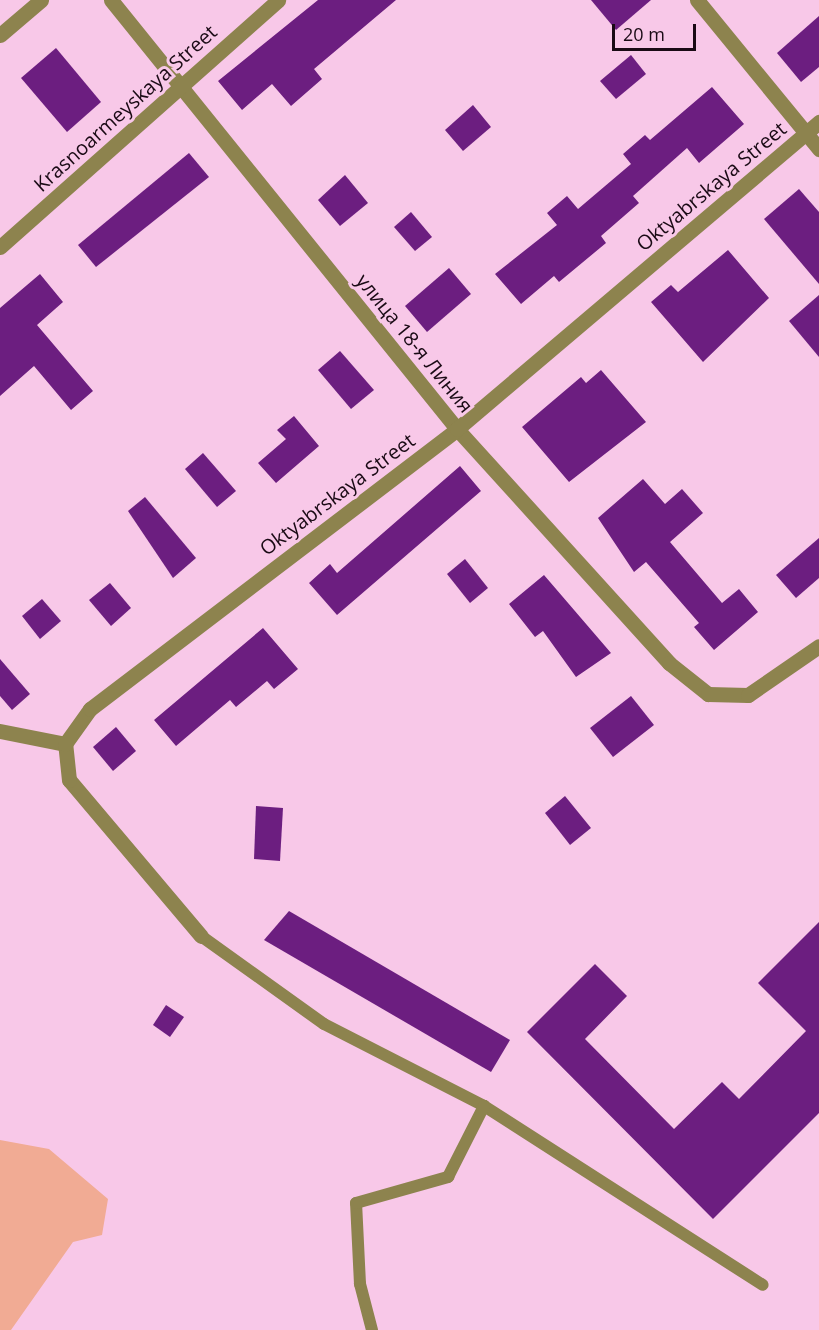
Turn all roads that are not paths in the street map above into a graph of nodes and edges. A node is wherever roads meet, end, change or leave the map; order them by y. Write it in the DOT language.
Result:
graph roads {
  1 [pos="41,0"];
  2 [pos="111,0"];
  3 [pos="278,0"];
  4 [pos="697,0"];
  5 [pos="0,35"];
  6 [pos="182,87"];
  7 [pos="819,122"];
  8 [pos="807,133"];
  9 [pos="819,149"];
  10 [pos="0,247"];
  11 [pos="457,429"];
  12 [pos="819,646"];
  13 [pos="0,731"];
  14 [pos="65,744"];
  15 [pos="201,936"];
  16 [pos="484,1106"];
  17 [pos="763,1285"];
  18 [pos="372,1330"];
  1 -- 5 [label="street"];
  2 -- 6 [label="street, улица 18-я Линия"];
  3 -- 6 [label="street, Krasnoarmeyskaya Street"];
  4 -- 8 [label="street"];
  6 -- 10 [label="street, Krasnoarmeyskaya Street"];
  6 -- 11 [label="street, улица 18-я Линия"];
  7 -- 8 [label="street, Oktyabrskaya Street"];
  8 -- 9 [label="street"];
  8 -- 11 [label="street, Oktyabrskaya Street"];
  11 -- 12 [label="street, улица 18-я Линия"];
  11 -- 14 [label="street, Oktyabrskaya Street"];
  13 -- 14 [label="street"];
  14 -- 15 [label="street"];
  15 -- 16 [label="lane"];
  16 -- 17 [label="lane"];
  16 -- 18 [label="lane"];
}
